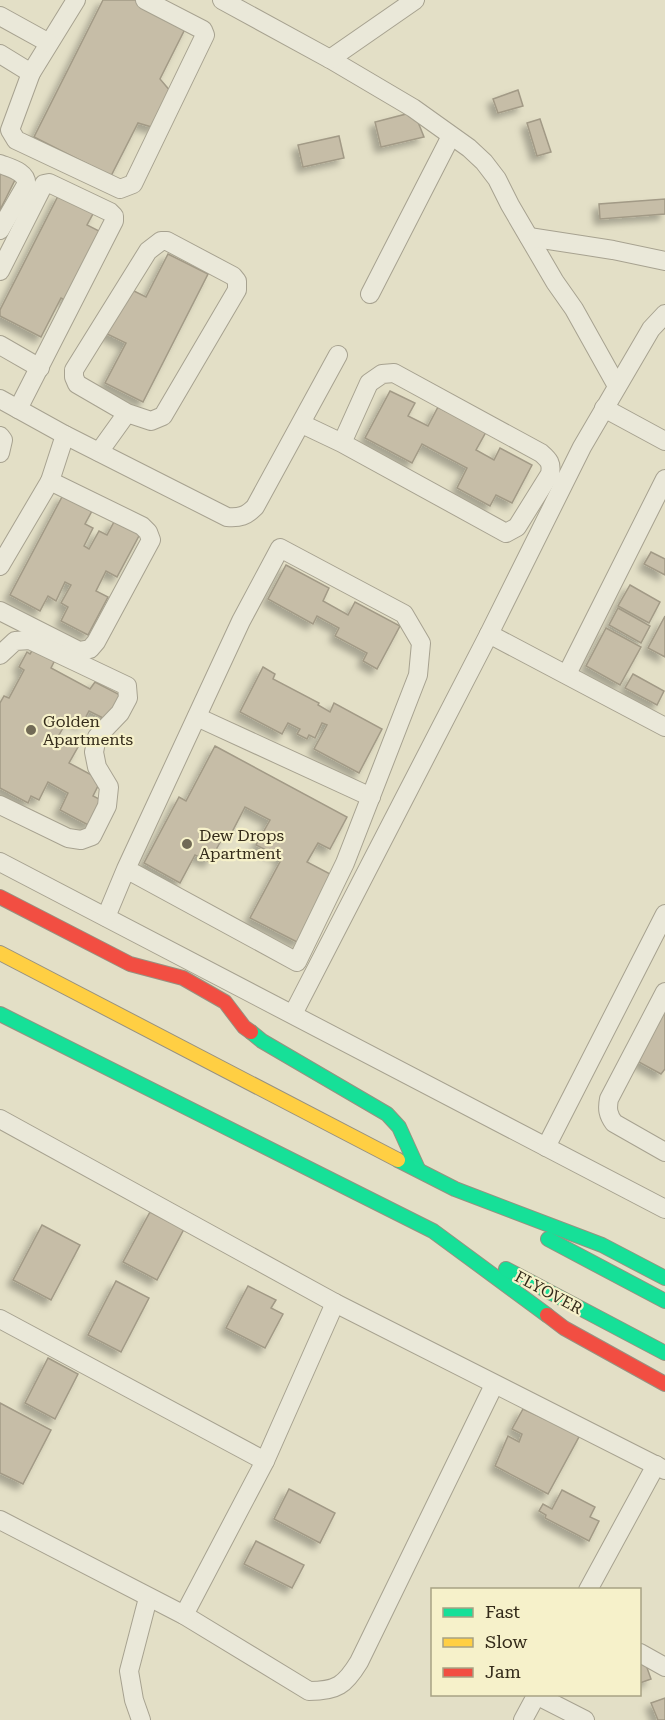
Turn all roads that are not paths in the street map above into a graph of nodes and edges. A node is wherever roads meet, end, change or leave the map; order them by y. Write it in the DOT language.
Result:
graph roads {
  1 [pos="76,0"];
  2 [pos="145,0"];
  3 [pos="222,0"];
  4 [pos="415,0"];
  5 [pos="0,16"];
  6 [pos="49,43"];
  7 [pos="0,54"];
  8 [pos="330,59"];
  9 [pos="31,73"];
  10 [pos="451,136"];
  11 [pos="0,164"];
  12 [pos="0,230"];
  13 [pos="529,237"];
  14 [pos="665,261"];
  15 [pos="0,271"];
  16 [pos="370,294"];
  17 [pos="665,314"];
  18 [pos="0,345"];
  19 [pos="338,355"];
  20 [pos="40,368"];
  21 [pos="617,386"];
  22 [pos="0,399"];
  23 [pos="604,408"];
  24 [pos="18,409"];
  25 [pos="127,413"];
  26 [pos="302,424"];
  27 [pos="65,435"];
  28 [pos="0,436"];
  29 [pos="665,441"];
  30 [pos="342,443"];
  31 [pos="99,452"];
  32 [pos="0,453"];
  33 [pos="665,479"];
  34 [pos="50,482"];
  35 [pos="0,566"];
  36 [pos="0,611"];
  37 [pos="489,634"];
  38 [pos="0,655"];
  39 [pos="567,674"];
  40 [pos="197,717"];
  41 [pos="664,724"];
  42 [pos="371,797"];
  43 [pos="0,805"];
  44 [pos="0,862"];
  45 [pos="126,869"];
  46 [pos="0,897"];
  47 [pos="665,914"];
  48 [pos="106,917"];
  49 [pos="0,953"];
  50 [pos="234,985"];
  51 [pos="665,992"];
  52 [pos="225,1002"];
  53 [pos="0,1014"];
  54 [pos="293,1014"];
  55 [pos="0,1119"];
  56 [pos="546,1147"];
  57 [pos="665,1152"];
  58 [pos="418,1169"];
  59 [pos="455,1189"];
  60 [pos="665,1209"];
  61 [pos="434,1231"];
  62 [pos="665,1278"];
  63 [pos="665,1301"];
  64 [pos="335,1304"];
  65 [pos="0,1319"];
  66 [pos="663,1352"];
  67 [pos="665,1384"];
  68 [pos="494,1385"];
  69 [pos="266,1461"];
  70 [pos="660,1467"];
  71 [pos="0,1520"];
  72 [pos="589,1588"];
  73 [pos="148,1598"];
  74 [pos="184,1615"];
  75 [pos="641,1654"];
  76 [pos="665,1666"];
  77 [pos="535,1696"];
  78 [pos="538,1696"];
  79 [pos="141,1720"];
  80 [pos="523,1720"];
  81 [pos="585,1720"];
  1 -- 6 [label="street"];
  2 -- 9 [label="street"];
  3 -- 8 [label="street"];
  4 -- 8 [label="street"];
  5 -- 6 [label="street"];
  6 -- 9 [label="street"];
  7 -- 9 [label="street"];
  8 -- 10 [label="street"];
  10 -- 13 [label="street"];
  10 -- 16 [label="street"];
  11 -- 12 [label="street"];
  13 -- 14 [label="street"];
  13 -- 21 [label="street"];
  15 -- 20 [label="street"];
  17 -- 21 [label="street"];
  18 -- 20 [label="street"];
  19 -- 26 [label="street"];
  20 -- 24 [label="street"];
  21 -- 23 [label="street"];
  22 -- 24 [label="street"];
  23 -- 29 [label="street"];
  23 -- 37 [label="street"];
  24 -- 27 [label="street"];
  25 -- 25 [label="street"];
  25 -- 31 [label="street"];
  26 -- 30 [label="street"];
  26 -- 31 [label="street"];
  27 -- 31 [label="street"];
  27 -- 34 [label="street"];
  28 -- 32 [label="street"];
  30 -- 30 [label="street"];
  33 -- 39 [label="street"];
  34 -- 35 [label="street"];
  34 -- 36 [label="street"];
  37 -- 39 [label="street"];
  37 -- 54 [label="street"];
  38 -- 43 [label="street"];
  39 -- 41 [label="street"];
  40 -- 42 [label="street"];
  40 -- 42 [label="street"];
  40 -- 45 [label="street"];
  42 -- 45 [label="street"];
  44 -- 48 [label="street"];
  45 -- 48 [label="street"];
  46 -- 52 [label="main road"];
  47 -- 56 [label="street"];
  48 -- 50 [label="street"];
  49 -- 58 [label="main road"];
  50 -- 52 [label="main road"];
  50 -- 54 [label="street"];
  51 -- 57 [label="street"];
  52 -- 58 [label="main road"];
  53 -- 61 [label="main road"];
  54 -- 56 [label="street"];
  55 -- 64 [label="street"];
  56 -- 60 [label="street"];
  58 -- 59 [label="main road"];
  59 -- 62 [label="main road"];
  59 -- 63 [label="main road"];
  61 -- 66 [label="main road, FLYOVER"];
  61 -- 67 [label="main road"];
  64 -- 68 [label="street"];
  64 -- 69 [label="street"];
  65 -- 69 [label="street"];
  68 -- 70 [label="street"];
  68 -- 74 [label="street"];
  69 -- 74 [label="street"];
  70 -- 72 [label="street"];
  71 -- 73 [label="street"];
  73 -- 74 [label="street"];
  73 -- 79 [label="street"];
  75 -- 76 [label="street"];
  77 -- 80 [label="street"];
  78 -- 81 [label="street"];
}
